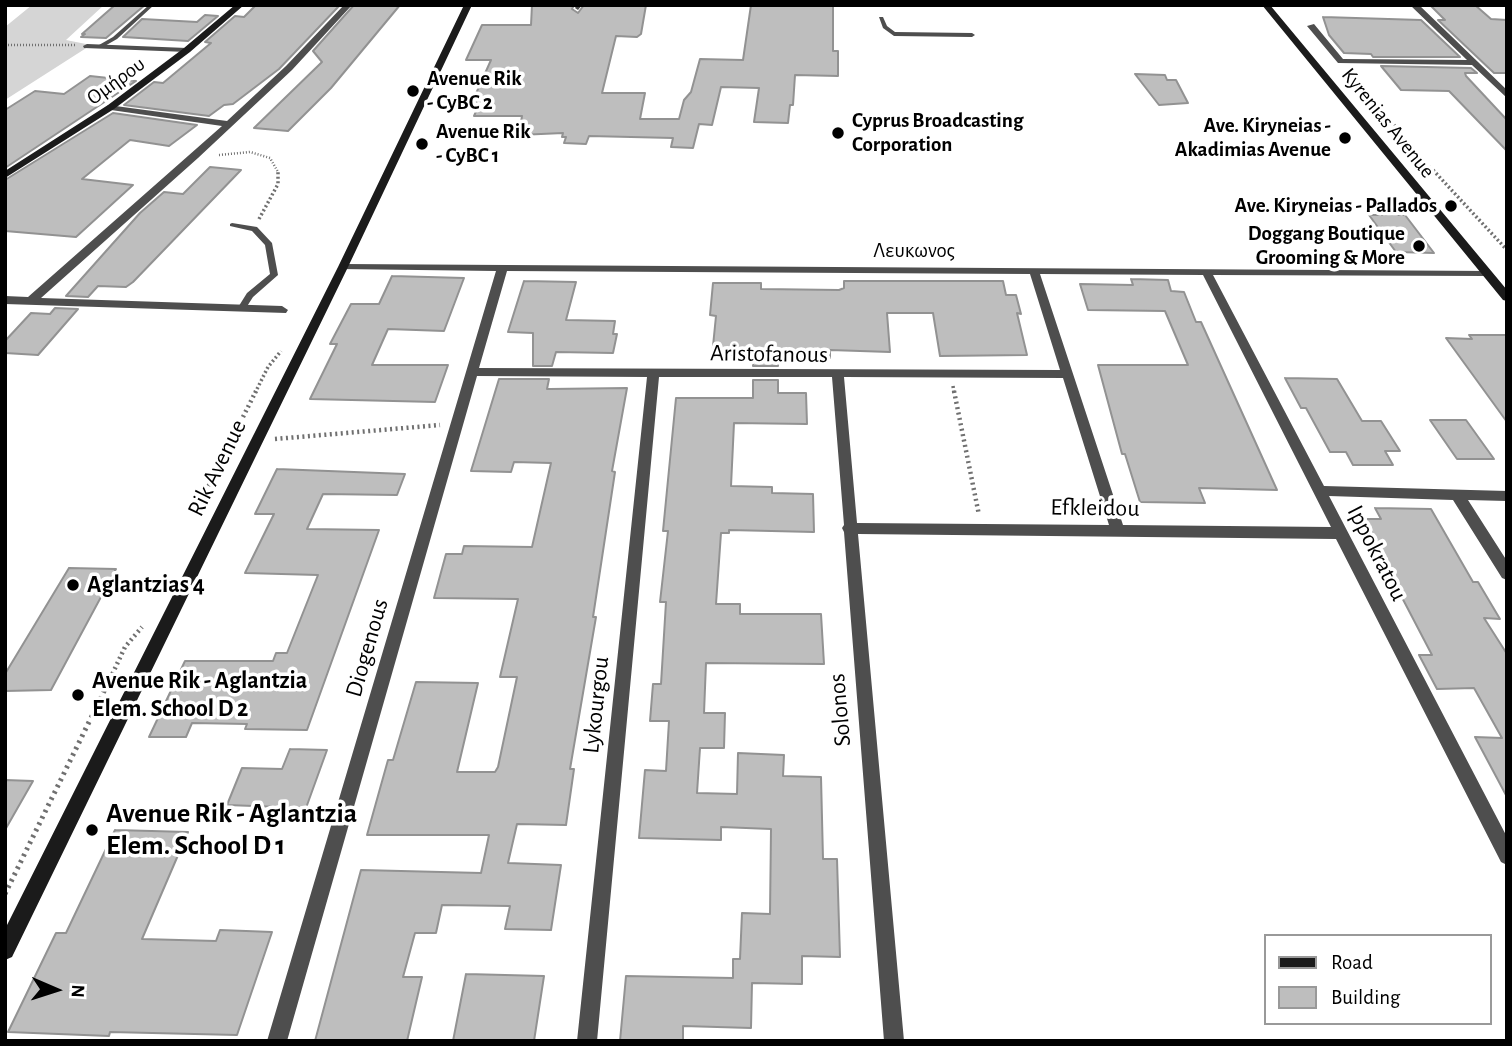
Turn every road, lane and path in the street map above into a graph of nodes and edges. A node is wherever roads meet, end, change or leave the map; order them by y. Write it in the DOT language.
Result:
graph roads {
  1 [pos="152,5"];
  2 [pos="240,5"];
  3 [pos="348,5"];
  4 [pos="468,5"];
  5 [pos="1266,5"];
  6 [pos="1414,5"];
  7 [pos="881,18"];
  8 [pos="1311,26"];
  9 [pos="972,35"];
  10 [pos="5,45"];
  11 [pos="87,46"];
  12 [pos="101,46"];
  13 [pos="187,50"];
  14 [pos="1341,61"];
  15 [pos="1473,63"];
  16 [pos="1507,95"];
  17 [pos="111,107"];
  18 [pos="229,124"];
  19 [pos="195,156"];
  20 [pos="5,175"];
  21 [pos="232,225"];
  22 [pos="254,229"];
  23 [pos="1507,250"];
  24 [pos="343,267"];
  25 [pos="502,268"];
  26 [pos="1034,271"];
  27 [pos="1206,271"];
  28 [pos="1486,273"];
  29 [pos="1507,298"];
  30 [pos="5,300"];
  31 [pos="29,302"];
  32 [pos="241,309"];
  33 [pos="282,310"];
  34 [pos="472,372"];
  35 [pos="653,374"];
  36 [pos="1066,374"];
  37 [pos="951,375"];
  38 [pos="838,376"];
  39 [pos="456,424"];
  40 [pos="257,440"];
  41 [pos="1319,491"];
  42 [pos="1457,495"];
  43 [pos="1507,496"];
  44 [pos="849,528"];
  45 [pos="982,530"];
  46 [pos="1118,531"];
  47 [pos="1341,533"];
  48 [pos="1507,573"];
  49 [pos="1507,856"];
  50 [pos="5,950"];
  51 [pos="277,1041"];
  52 [pos="587,1041"];
  53 [pos="894,1041"];
  1 -- 12 [label="lane"];
  2 -- 13 [label="main road, Ομήρου"];
  3 -- 18 [label="street"];
  4 -- 24 [label="main road, Rik Avenue"];
  5 -- 28 [label="main road, Kyrenias Avenue"];
  6 -- 15 [label="street"];
  7 -- 9 [label="lane"];
  8 -- 14 [label="street"];
  10 -- 11 [label="path"];
  11 -- 12 [label="street"];
  12 -- 13 [label="street"];
  13 -- 17 [label="main road, Ομήρου"];
  14 -- 15 [label="street"];
  14 -- 23 [label="path"];
  15 -- 16 [label="street"];
  17 -- 18 [label="street"];
  17 -- 20 [label="main road, Ομήρου"];
  18 -- 19 [label="street"];
  19 -- 22 [label="path"];
  19 -- 31 [label="street"];
  21 -- 22 [label="lane"];
  22 -- 32 [label="lane"];
  24 -- 25 [label="street, Λευκωνος"];
  24 -- 40 [label="main road, Rik Avenue"];
  25 -- 26 [label="street, Λευκωνος"];
  25 -- 34 [label="street, Diogenous"];
  26 -- 27 [label="street, Λευκωνος"];
  26 -- 36 [label="street"];
  27 -- 28 [label="street, Λευκωνος"];
  27 -- 41 [label="street, Ippokratou"];
  28 -- 29 [label="main road, Kyrenias Avenue"];
  30 -- 31 [label="street"];
  31 -- 32 [label="street"];
  32 -- 33 [label="street"];
  34 -- 35 [label="street, Aristofanous"];
  34 -- 39 [label="street, Diogenous"];
  35 -- 38 [label="street, Aristofanous"];
  35 -- 52 [label="street, Lykourgou"];
  36 -- 37 [label="street, Aristofanous"];
  36 -- 46 [label="street"];
  37 -- 38 [label="street, Aristofanous"];
  37 -- 45 [label="path"];
  38 -- 44 [label="street, Solonos"];
  39 -- 40 [label="path"];
  39 -- 51 [label="street, Diogenous"];
  40 -- 50 [label="main road, Rik Avenue"];
  41 -- 42 [label="street"];
  41 -- 47 [label="street, Ippokratou"];
  42 -- 43 [label="street"];
  42 -- 48 [label="street"];
  44 -- 45 [label="street, Efkleidou"];
  44 -- 53 [label="street, Solonos"];
  45 -- 46 [label="street, Efkleidou"];
  46 -- 47 [label="street, Efkleidou"];
  47 -- 49 [label="street, Ippokratou"];
}
